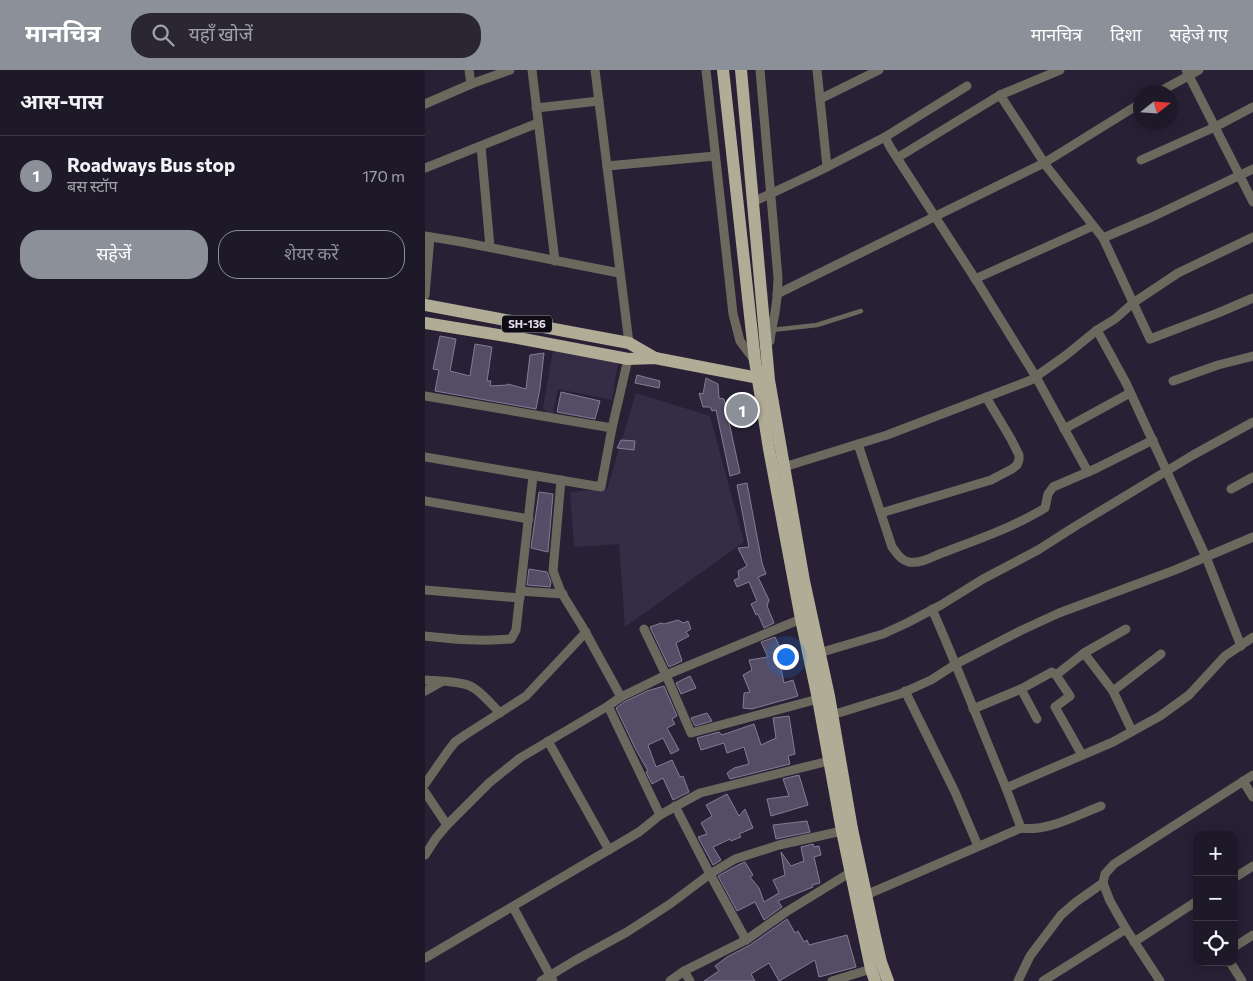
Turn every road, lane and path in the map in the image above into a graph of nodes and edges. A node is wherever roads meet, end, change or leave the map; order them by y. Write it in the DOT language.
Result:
graph roads {
  1 [pos="469,70"];
  2 [pos="510,70"];
  3 [pos="532,70"];
  4 [pos="595,70"];
  5 [pos="706,70"];
  6 [pos="723,70"];
  7 [pos="741,70"];
  8 [pos="760,70"];
  9 [pos="817,70"];
  10 [pos="879,70"];
  11 [pos="1060,70"];
  12 [pos="1199,70"];
  13 [pos="1187,73"];
  14 [pos="471,84"];
  15 [pos="1169,85"];
  16 [pos="967,86"];
  17 [pos="999,95"];
  18 [pos="820,99"];
  19 [pos="599,101"];
  20 [pos="425,104"];
  21 [pos="1253,107"];
  22 [pos="537,108"];
  23 [pos="1133,108"];
  24 [pos="538,123"];
  25 [pos="1215,127"];
  26 [pos="885,136"];
  27 [pos="481,146"];
  28 [pos="715,156"];
  29 [pos="897,158"];
  30 [pos="1141,160"];
  31 [pos="1045,163"];
  32 [pos="607,166"];
  33 [pos="827,167"];
  34 [pos="425,168"];
  35 [pos="1253,170"];
  36 [pos="1239,176"];
  37 [pos="771,193"];
  38 [pos="753,202"];
  39 [pos="1253,202"];
  40 [pos="935,216"];
  41 [pos="1093,226"];
  42 [pos="427,236"];
  43 [pos="1253,237"];
  44 [pos="1103,238"];
  45 [pos="490,248"];
  46 [pos="555,261"];
  47 [pos="619,273"];
  48 [pos="975,279"];
  49 [pos="777,294"];
  50 [pos="425,295"];
  51 [pos="1253,298"];
  52 [pos="1133,303"];
  53 [pos="425,305"];
  54 [pos="861,311"];
  55 [pos="425,323"];
  56 [pos="771,330"];
  57 [pos="1097,330"];
  58 [pos="629,343"];
  59 [pos="1253,356"];
  60 [pos="628,358"];
  61 [pos="655,358"];
  62 [pos="755,361"];
  63 [pos="1036,377"];
  64 [pos="763,379"];
  65 [pos="1173,380"];
  66 [pos="1131,393"];
  67 [pos="425,396"];
  68 [pos="986,397"];
  69 [pos="1253,422"];
  70 [pos="612,428"];
  71 [pos="1064,429"];
  72 [pos="1153,440"];
  73 [pos="859,444"];
  74 [pos="425,457"];
  75 [pos="784,467"];
  76 [pos="1088,472"];
  77 [pos="1167,472"];
  78 [pos="533,476"];
  79 [pos="1253,476"];
  80 [pos="561,480"];
  81 [pos="1231,489"];
  82 [pos="425,501"];
  83 [pos="881,513"];
  84 [pos="529,519"];
  85 [pos="1253,537"];
  86 [pos="1206,557"];
  87 [pos="425,590"];
  88 [pos="520,594"];
  89 [pos="563,594"];
  90 [pos="932,609"];
  91 [pos="801,619"];
  92 [pos="644,629"];
  93 [pos="1126,629"];
  94 [pos="586,632"];
  95 [pos="425,636"];
  96 [pos="1253,637"];
  97 [pos="1241,646"];
  98 [pos="819,653"];
  99 [pos="1084,653"];
  100 [pos="1161,654"];
  101 [pos="956,664"];
  102 [pos="1056,674"];
  103 [pos="666,675"];
  104 [pos="425,680"];
  105 [pos="441,682"];
  106 [pos="1021,689"];
  107 [pos="905,691"];
  108 [pos="1113,691"];
  109 [pos="425,692"];
  110 [pos="621,696"];
  111 [pos="818,699"];
  112 [pos="608,706"];
  113 [pos="973,710"];
  114 [pos="500,713"];
  115 [pos="832,715"];
  116 [pos="1037,719"];
  117 [pos="1131,731"];
  118 [pos="548,741"];
  119 [pos="1082,755"];
  120 [pos="829,762"];
  121 [pos="1253,775"];
  122 [pos="1243,781"];
  123 [pos="425,784"];
  124 [pos="1006,788"];
  125 [pos="425,792"];
  126 [pos="1253,797"];
  127 [pos="675,806"];
  128 [pos="1101,806"];
  129 [pos="660,815"];
  130 [pos="447,825"];
  131 [pos="1021,828"];
  132 [pos="842,831"];
  133 [pos="978,846"];
  134 [pos="609,850"];
  135 [pos="425,855"];
  136 [pos="1253,866"];
  137 [pos="851,872"];
  138 [pos="710,874"];
  139 [pos="1237,876"];
  140 [pos="1103,883"];
  141 [pos="866,896"];
  142 [pos="1193,906"];
  143 [pos="513,907"];
  144 [pos="1126,930"];
  145 [pos="1253,935"];
  146 [pos="746,940"];
  147 [pos="1134,942"];
  148 [pos="1238,944"];
  149 [pos="425,958"];
  150 [pos="1233,966"];
  151 [pos="684,971"];
  152 [pos="873,975"];
  153 [pos="551,978"];
  154 [pos="541,981"];
  155 [pos="670,981"];
  156 [pos="691,981"];
  157 [pos="832,981"];
  158 [pos="888,981"];
  159 [pos="1018,981"];
  160 [pos="1043,981"];
  161 [pos="1160,981"];
  162 [pos="1242,981"];
  1 -- 14 [label="street"];
  2 -- 14 [label="street"];
  3 -- 22 [label="street"];
  4 -- 19 [label="street"];
  5 -- 28 [label="street"];
  6 -- 62 [label="main road"];
  7 -- 38 [label="main road"];
  8 -- 37 [label="street"];
  9 -- 18 [label="street"];
  10 -- 18 [label="street"];
  11 -- 17 [label="street"];
  12 -- 13 [label="street"];
  13 -- 15 [label="street"];
  13 -- 25 [label="street"];
  14 -- 20 [label="street"];
  16 -- 26 [label="street"];
  17 -- 29 [label="street"];
  17 -- 31 [label="street"];
  18 -- 33 [label="street"];
  19 -- 22 [label="street"];
  19 -- 32 [label="street"];
  21 -- 25 [label="street"];
  22 -- 24 [label="street"];
  23 -- 31 [label="street"];
  24 -- 27 [label="street"];
  24 -- 46 [label="street"];
  25 -- 30 [label="street"];
  25 -- 36 [label="street"];
  26 -- 29 [label="street"];
  26 -- 33 [label="street"];
  27 -- 34 [label="street"];
  27 -- 45 [label="street"];
  28 -- 32 [label="street"];
  28 -- 62 [label="street"];
  29 -- 40 [label="street"];
  31 -- 40 [label="street"];
  31 -- 41 [label="street"];
  32 -- 47 [label="street"];
  33 -- 37 [label="street"];
  35 -- 36 [label="street"];
  36 -- 39 [label="street"];
  36 -- 44 [label="street"];
  37 -- 38 [label="street"];
  37 -- 49 [label="street"];
  38 -- 64 [label="main road"];
  40 -- 48 [label="street"];
  40 -- 49 [label="street"];
  41 -- 44 [label="street"];
  41 -- 48 [label="street"];
  42 -- 45 [label="street"];
  42 -- 50 [label="street"];
  43 -- 52 [label="street"];
  44 -- 52 [label="street"];
  45 -- 46 [label="street"];
  46 -- 47 [label="street"];
  47 -- 58 [label="street"];
  48 -- 63 [label="street"];
  49 -- 56 [label="street"];
  51 -- 52 [label="street"];
  52 -- 57 [label="street"];
  53 -- 58 [label="main road, SH-136"];
  54 -- 56 [label="lane"];
  55 -- 60 [label="main road, SH-136"];
  56 -- 64 [label="street"];
  57 -- 63 [label="street"];
  57 -- 66 [label="street"];
  58 -- 61 [label="main road, SH-136"];
  59 -- 65 [label="street"];
  60 -- 61 [label="main road, SH-136"];
  60 -- 70 [label="street"];
  61 -- 64 [label="main road"];
  62 -- 64 [label="main road"];
  63 -- 68 [label="street"];
  63 -- 71 [label="street"];
  64 -- 75 [label="main road"];
  64 -- 91 [label="main road"];
  66 -- 71 [label="street"];
  66 -- 72 [label="street"];
  67 -- 70 [label="street"];
  68 -- 73 [label="street"];
  68 -- 83 [label="street"];
  69 -- 77 [label="street"];
  70 -- 80 [label="street"];
  71 -- 76 [label="street"];
  72 -- 76 [label="street"];
  72 -- 77 [label="street"];
  73 -- 75 [label="street"];
  73 -- 83 [label="street"];
  74 -- 78 [label="street"];
  75 -- 98 [label="main road"];
  76 -- 83 [label="street"];
  77 -- 86 [label="street"];
  77 -- 90 [label="street"];
  78 -- 80 [label="street"];
  78 -- 84 [label="street"];
  79 -- 81 [label="street"];
  80 -- 89 [label="street"];
  82 -- 84 [label="street"];
  84 -- 88 [label="street"];
  85 -- 86 [label="street"];
  86 -- 97 [label="street"];
  86 -- 101 [label="street"];
  87 -- 88 [label="street"];
  88 -- 89 [label="street"];
  88 -- 95 [label="street"];
  89 -- 94 [label="street"];
  90 -- 98 [label="street"];
  90 -- 101 [label="street"];
  91 -- 103 [label="street"];
  91 -- 111 [label="main road"];
  92 -- 103 [label="street"];
  93 -- 99 [label="street"];
  94 -- 110 [label="street"];
  94 -- 114 [label="street"];
  96 -- 97 [label="street"];
  97 -- 117 [label="street"];
  98 -- 115 [label="main road"];
  99 -- 102 [label="street"];
  99 -- 108 [label="street"];
  100 -- 108 [label="street"];
  101 -- 107 [label="street"];
  101 -- 113 [label="street"];
  102 -- 106 [label="street"];
  102 -- 119 [label="street"];
  103 -- 110 [label="street"];
  103 -- 111 [label="street"];
  104 -- 105 [label="street"];
  105 -- 109 [label="street"];
  105 -- 114 [label="street"];
  106 -- 113 [label="street"];
  106 -- 116 [label="street"];
  107 -- 115 [label="street"];
  107 -- 133 [label="street"];
  108 -- 117 [label="street"];
  110 -- 112 [label="street"];
  111 -- 120 [label="main road"];
  112 -- 118 [label="street"];
  112 -- 129 [label="street"];
  113 -- 124 [label="street"];
  114 -- 123 [label="street"];
  115 -- 141 [label="main road"];
  117 -- 119 [label="street"];
  118 -- 130 [label="street"];
  118 -- 134 [label="street"];
  119 -- 124 [label="street"];
  120 -- 127 [label="street"];
  120 -- 132 [label="main road"];
  121 -- 122 [label="street"];
  122 -- 126 [label="street"];
  122 -- 140 [label="street"];
  124 -- 131 [label="street"];
  125 -- 130 [label="street"];
  127 -- 129 [label="street"];
  127 -- 138 [label="street"];
  128 -- 131 [label="street"];
  129 -- 134 [label="street"];
  130 -- 135 [label="street"];
  131 -- 133 [label="street"];
  132 -- 137 [label="main road"];
  132 -- 138 [label="street"];
  133 -- 141 [label="street"];
  134 -- 143 [label="street"];
  136 -- 139 [label="street"];
  137 -- 146 [label="street"];
  137 -- 152 [label="main road"];
  138 -- 146 [label="street"];
  138 -- 153 [label="street"];
  140 -- 144 [label="street"];
  140 -- 159 [label="street"];
  141 -- 158 [label="main road"];
  142 -- 147 [label="street"];
  143 -- 149 [label="street"];
  143 -- 153 [label="street"];
  144 -- 147 [label="street"];
  144 -- 160 [label="street"];
  145 -- 148 [label="street"];
  146 -- 151 [label="street"];
  147 -- 161 [label="street"];
  150 -- 162 [label="street"];
  151 -- 155 [label="street"];
  151 -- 156 [label="street"];
  152 -- 157 [label="street"];
  153 -- 154 [label="street"];
}
